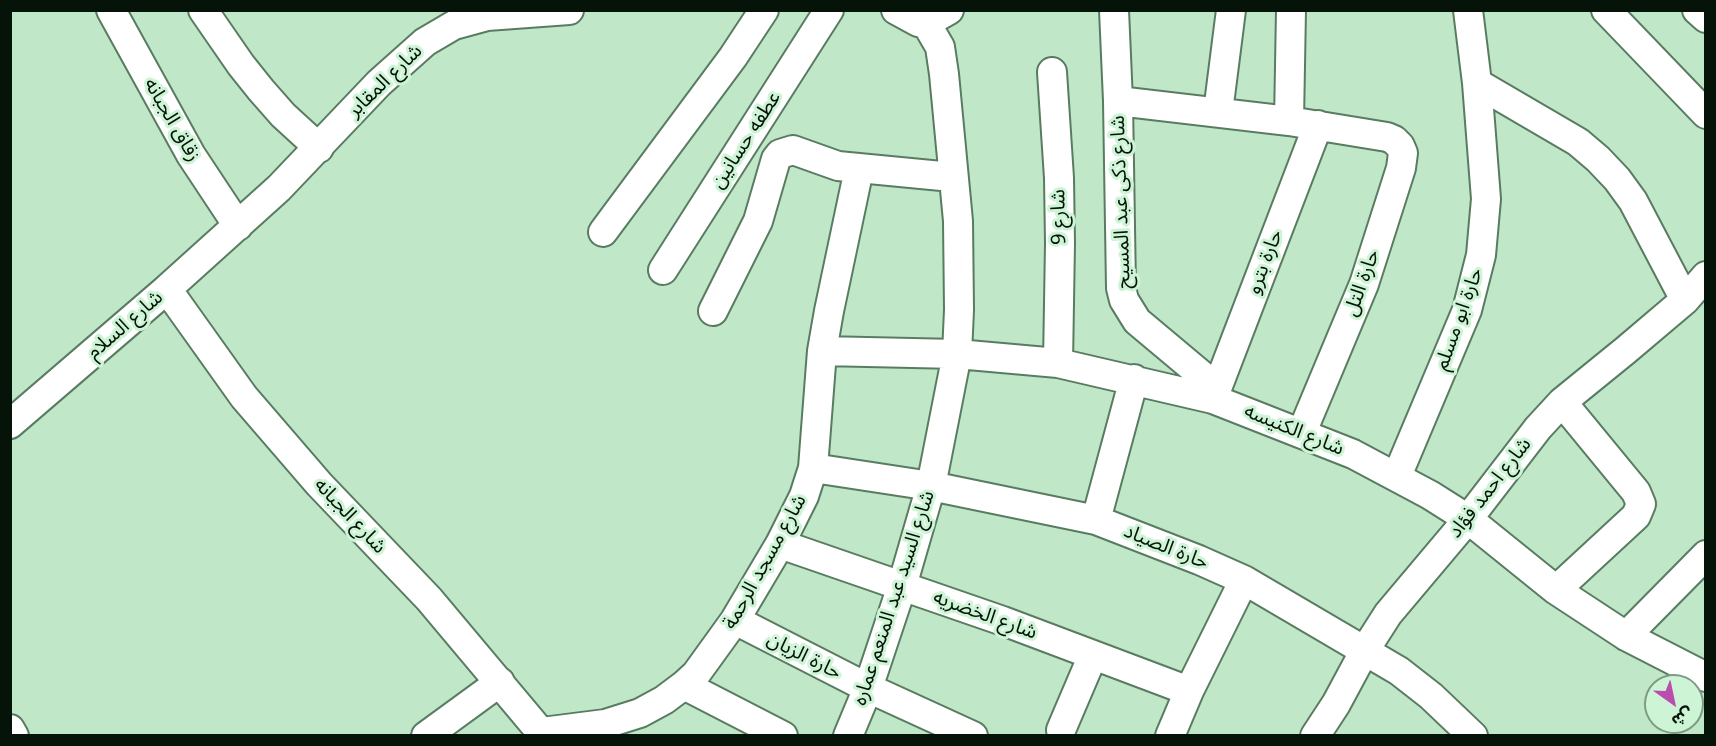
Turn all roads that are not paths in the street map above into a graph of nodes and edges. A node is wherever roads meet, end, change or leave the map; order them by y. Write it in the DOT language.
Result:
graph roads {
  1 [pos="111,10"];
  2 [pos="203,10"];
  3 [pos="569,10"];
  4 [pos="764,10"];
  5 [pos="829,10"];
  6 [pos="896,10"];
  7 [pos="1114,10"];
  8 [pos="1231,10"];
  9 [pos="1291,10"];
  10 [pos="1468,10"];
  11 [pos="1606,10"];
  12 [pos="1697,10"];
  13 [pos="487,13"];
  14 [pos="938,17"];
  15 [pos="1706,18"];
  16 [pos="1052,72"];
  17 [pos="1477,83"];
  18 [pos="1118,102"];
  19 [pos="1218,112"];
  20 [pos="1706,114"];
  21 [pos="1289,121"];
  22 [pos="1318,125"];
  23 [pos="318,148"];
  24 [pos="859,169"];
  25 [pos="952,177"];
  26 [pos="238,225"];
  27 [pos="603,232"];
  28 [pos="663,270"];
  29 [pos="1706,276"];
  30 [pos="167,289"];
  31 [pos="1685,300"];
  32 [pos="713,310"];
  33 [pos="822,351"];
  34 [pos="957,354"];
  35 [pos="1058,363"];
  36 [pos="1134,379"];
  37 [pos="1215,393"];
  38 [pos="1562,402"];
  39 [pos="10,424"];
  40 [pos="1302,432"];
  41 [pos="813,468"];
  42 [pos="1397,476"];
  43 [pos="931,486"];
  44 [pos="1468,519"];
  45 [pos="1096,520"];
  46 [pos="780,544"];
  47 [pos="1706,555"];
  48 [pos="1244,580"];
  49 [pos="903,586"];
  50 [pos="1556,590"];
  51 [pos="735,620"];
  52 [pos="1626,636"];
  53 [pos="1365,650"];
  54 [pos="1093,655"];
  55 [pos="1706,677"];
  56 [pos="500,682"];
  57 [pos="684,685"];
  58 [pos="868,688"];
  59 [pos="1189,691"];
  60 [pos="647,724"];
  61 [pos="10,729"];
  62 [pos="1061,730"];
  63 [pos="543,734"];
  64 [pos="14,735"];
  65 [pos="426,735"];
  66 [pos="783,735"];
  67 [pos="848,735"];
  68 [pos="973,735"];
  69 [pos="1170,735"];
  70 [pos="1315,735"];
  71 [pos="1473,735"];
  1 -- 26 [label="street, زقاق الجبانه"];
  2 -- 23 [label="street"];
  3 -- 13 [label="street, شارع المقابر"];
  4 -- 27 [label="street"];
  5 -- 28 [label="street, عطفه حسانين"];
  6 -- 14 [label="street"];
  7 -- 18 [label="street, شارع ذكى عبد المسيح"];
  8 -- 19 [label="street"];
  9 -- 21 [label="street"];
  10 -- 17 [label="street, حارة ابو مسلم"];
  11 -- 20 [label="street"];
  12 -- 15 [label="street"];
  13 -- 23 [label="street, شارع المقابر"];
  14 -- 25 [label="street, شارع السيد عبد المنعم عماره"];
  16 -- 35 [label="street, شارع 9"];
  17 -- 31 [label="street"];
  17 -- 42 [label="street, حارة ابو مسلم"];
  18 -- 19 [label="street"];
  18 -- 37 [label="street, شارع ذكى عبد المسيح"];
  19 -- 21 [label="street"];
  21 -- 22 [label="street"];
  22 -- 37 [label="street, حارة بترو"];
  22 -- 40 [label="street, حارة التل"];
  23 -- 26 [label="street, شارع المقابر"];
  24 -- 25 [label="street"];
  24 -- 32 [label="street"];
  24 -- 33 [label="street, شارع مسجد الرحمة"];
  25 -- 34 [label="street, شارع السيد عبد المنعم عماره"];
  26 -- 30 [label="street, شارع السلام"];
  29 -- 31 [label="street, شارع احمد فؤاد"];
  30 -- 39 [label="street, شارع السلام"];
  30 -- 56 [label="street, شارع الجبانه"];
  31 -- 38 [label="street, شارع احمد فؤاد"];
  33 -- 34 [label="street, شارع الكنيسه"];
  33 -- 41 [label="street, شارع مسجد الرحمة"];
  34 -- 35 [label="street, شارع الكنيسه"];
  34 -- 43 [label="street, شارع السيد عبد المنعم عماره"];
  35 -- 36 [label="street, شارع الكنيسه"];
  36 -- 37 [label="street, شارع الكنيسه"];
  36 -- 45 [label="street"];
  37 -- 40 [label="street, شارع الكنيسه"];
  38 -- 44 [label="street, شارع احمد فؤاد"];
  38 -- 50 [label="street"];
  40 -- 42 [label="street, شارع الكنيسه"];
  41 -- 43 [label="street, حارة الصياد"];
  41 -- 46 [label="street, شارع مسجد الرحمة"];
  42 -- 44 [label="street, شارع الكنيسه"];
  43 -- 45 [label="street, حارة الصياد"];
  43 -- 49 [label="street, شارع السيد عبد المنعم عماره"];
  44 -- 50 [label="street, شارع الكنيسه"];
  44 -- 53 [label="street, شارع احمد فؤاد"];
  45 -- 48 [label="street, حارة الصياد"];
  46 -- 49 [label="street, شارع الخضريه"];
  46 -- 51 [label="street, شارع مسجد الرحمة"];
  47 -- 52 [label="street"];
  48 -- 53 [label="street, حارة الصياد"];
  48 -- 59 [label="street"];
  49 -- 54 [label="street, شارع الخضريه"];
  49 -- 58 [label="street, شارع السيد عبد المنعم عماره"];
  50 -- 52 [label="street, شارع الكنيسه"];
  51 -- 57 [label="street, شارع مسجد الرحمة"];
  51 -- 58 [label="street, حارة الزيان"];
  52 -- 55 [label="street, شارع الكنيسه"];
  53 -- 70 [label="street, شارع احمد فؤاد"];
  53 -- 71 [label="street, حارة الصياد"];
  54 -- 59 [label="street, شارع الخضريه"];
  54 -- 62 [label="street"];
  56 -- 63 [label="street, شارع الجبانه"];
  56 -- 65 [label="street"];
  57 -- 60 [label="street, شارع مسجد الرحمة"];
  57 -- 66 [label="street"];
  58 -- 67 [label="street, شارع السيد عبد المنعم عماره"];
  58 -- 68 [label="street, حارة الزيان"];
  59 -- 69 [label="street"];
  60 -- 63 [label="street, شارع مسجد الرحمة"];
  61 -- 64 [label="street"];
}
